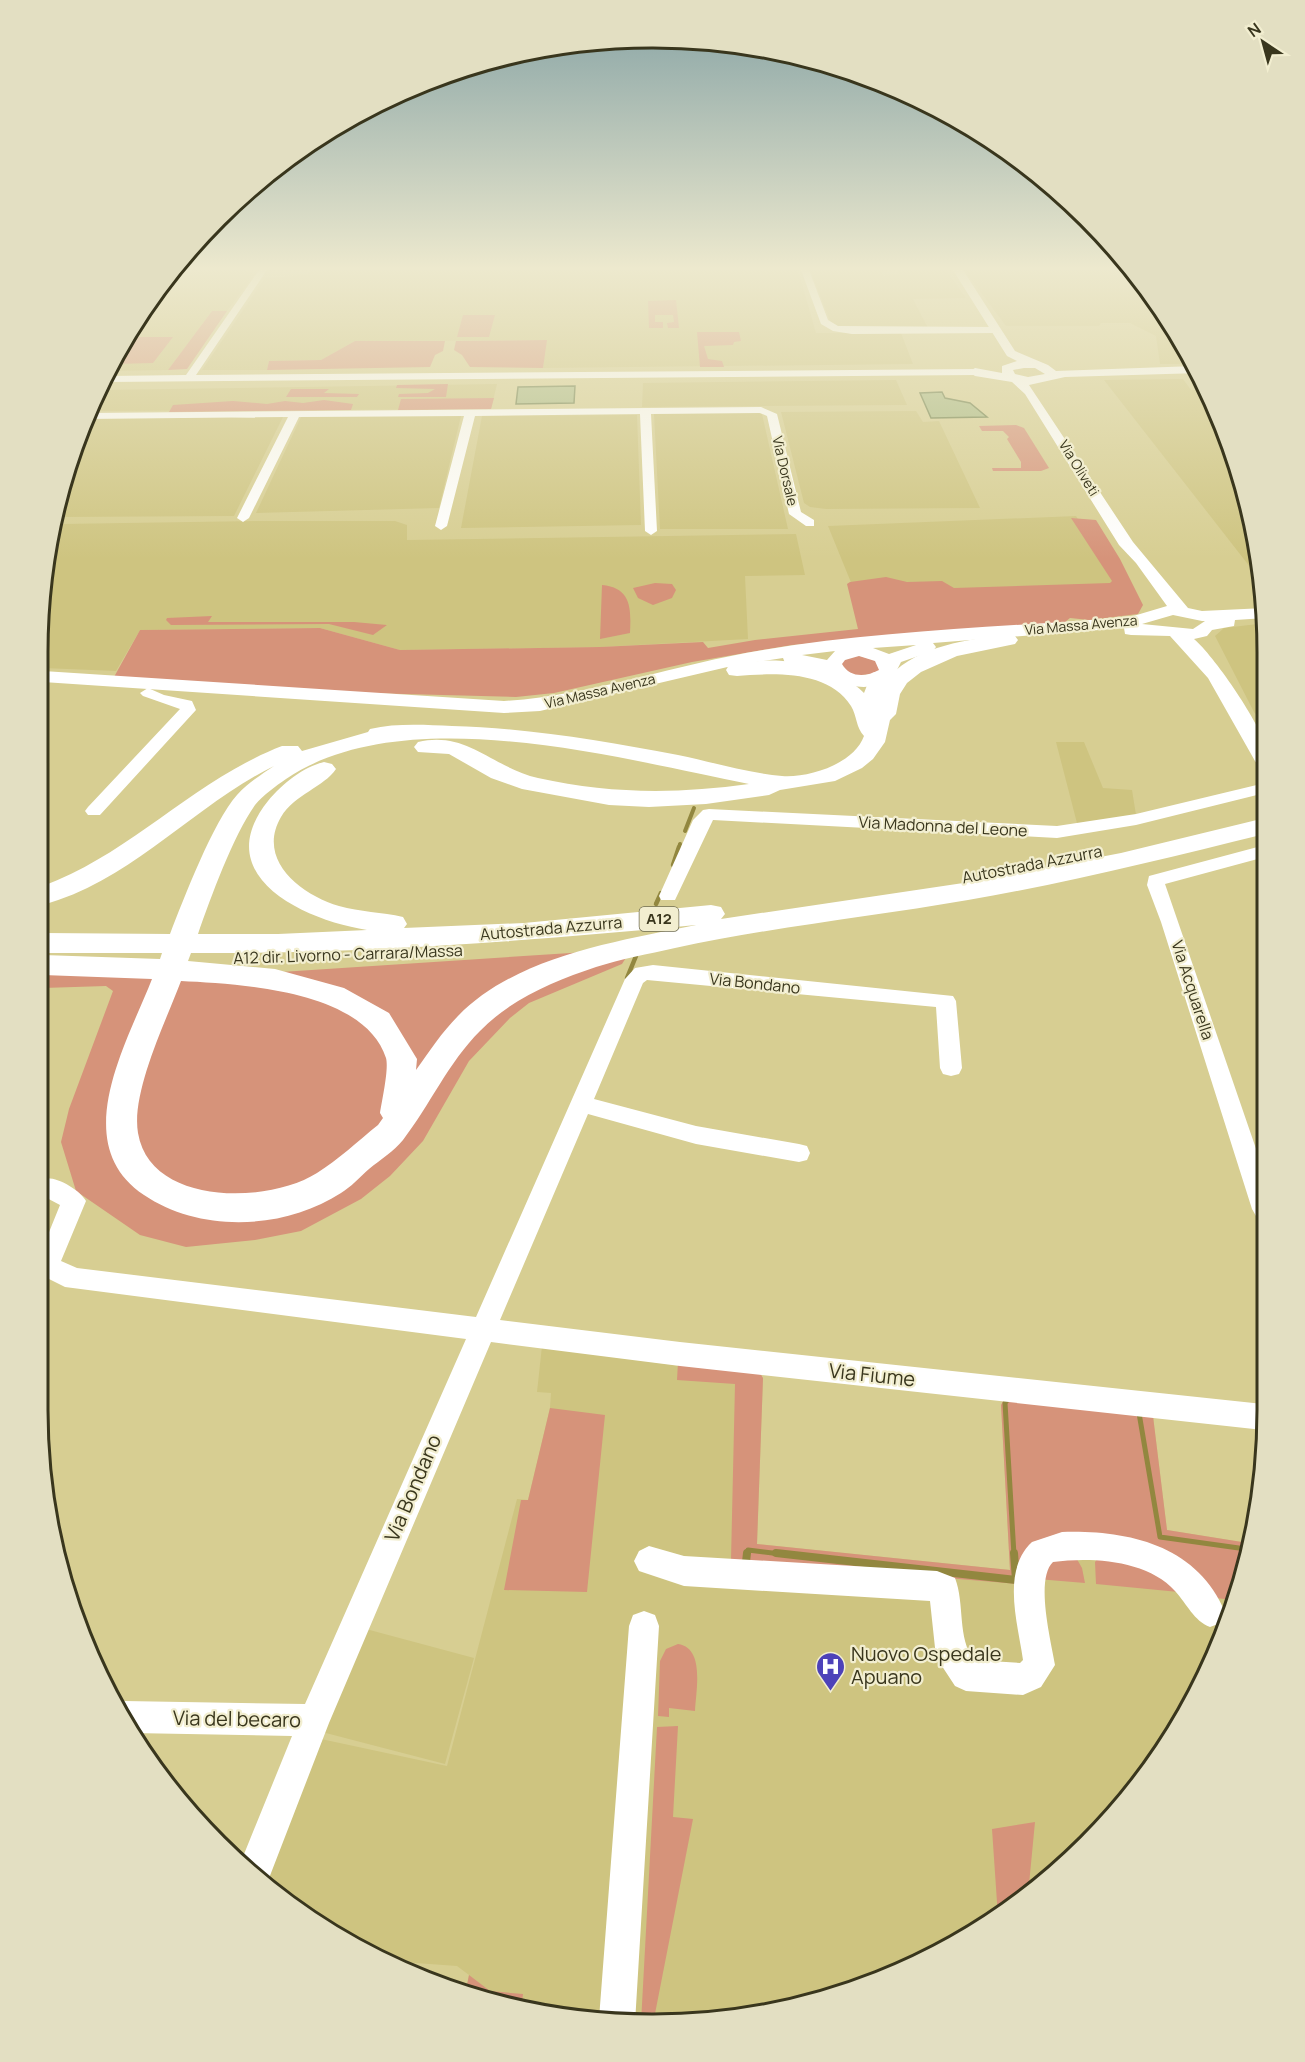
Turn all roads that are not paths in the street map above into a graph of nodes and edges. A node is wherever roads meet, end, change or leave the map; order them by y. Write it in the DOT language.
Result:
graph roads {
  1 [pos="197,366"];
  2 [pos="1028,366"];
  3 [pos="1038,366"];
  4 [pos="1044,366"];
  5 [pos="1010,369"];
  6 [pos="1187,370"];
  7 [pos="1161,371"];
  8 [pos="975,372"];
  9 [pos="190,377"];
  10 [pos="113,379"];
  11 [pos="1046,379"];
  12 [pos="1030,392"];
  13 [pos="645,412"];
  14 [pos="470,413"];
  15 [pos="295,415"];
  16 [pos="96,416"];
  17 [pos="243,518"];
  18 [pos="810,523"];
  19 [pos="441,526"];
  20 [pos="651,531"];
  21 [pos="1127,545"];
  22 [pos="1256,614"];
  23 [pos="1256,618"];
  24 [pos="1195,621"];
  25 [pos="1164,623"];
  26 [pos="958,637"];
  27 [pos="1008,640"];
  28 [pos="871,653"];
  29 [pos="771,654"];
  30 [pos="839,667"];
  31 [pos="738,670"];
  32 [pos="884,672"];
  33 [pos="48,677"];
  34 [pos="1219,681"];
  35 [pos="48,685"];
  36 [pos="154,688"];
  37 [pos="398,732"];
  38 [pos="873,739"];
  39 [pos="362,740"];
  40 [pos="1257,746"];
  41 [pos="454,747"];
  42 [pos="783,783"];
  43 [pos="1257,790"];
  44 [pos="94,811"];
  45 [pos="1257,814"];
  46 [pos="1257,828"];
  47 [pos="1257,853"];
  48 [pos="48,894"];
  49 [pos="668,896"];
  50 [pos="580,927"];
  51 [pos="725,928"];
  52 [pos="48,943"];
  53 [pos="48,958"];
  54 [pos="48,965"];
  55 [pos="951,1068"];
  56 [pos="581,1104"];
  57 [pos="389,1134"];
  58 [pos="799,1153"];
  59 [pos="48,1187"];
  60 [pos="1257,1190"];
  61 [pos="48,1260"];
  62 [pos="48,1268"];
  63 [pos="481,1328"];
  64 [pos="1257,1416"];
  65 [pos="649,1561"];
  66 [pos="1210,1612"];
  67 [pos="644,1626"];
  68 [pos="132,1717"];
  69 [pos="314,1720"];
  70 [pos="257,1866"];
  71 [pos="618,2013"];
  1 -- 9 [label="street"];
  2 -- 5 [label="main road"];
  3 -- 11 [label="main road"];
  4 -- 7 [label="main road"];
  5 -- 8 [label="main road"];
  5 -- 11 [label="main road"];
  5 -- 12 [label="main road, Via Oliveti"];
  6 -- 7 [label="main road"];
  7 -- 11 [label="main road"];
  8 -- 9 [label="street"];
  9 -- 10 [label="street"];
  11 -- 12 [label="main road"];
  12 -- 21 [label="main road, Via Oliveti"];
  13 -- 14 [label="street, Via Dorsale"];
  13 -- 18 [label="street, Via Dorsale"];
  13 -- 20 [label="street"];
  14 -- 15 [label="street, Via Dorsale"];
  14 -- 19 [label="street"];
  15 -- 16 [label="street, Via Dorsale"];
  15 -- 17 [label="street"];
  21 -- 24 [label="main road, Via Oliveti"];
  21 -- 25 [label="main road, Via Oliveti"];
  22 -- 24 [label="main road, Via Massa Avenza"];
  23 -- 24 [label="main road, Via Massa Avenza"];
  24 -- 25 [label="main road, Via Massa Avenza"];
  24 -- 25 [label="main road, Via Massa Avenza"];
  24 -- 34 [label="main road, Via Oliveti"];
  25 -- 26 [label="main road, Via Massa Avenza"];
  25 -- 27 [label="main road, Via Massa Avenza"];
  25 -- 34 [label="main road, Via Oliveti"];
  26 -- 28 [label="main road"];
  26 -- 29 [label="main road, Via Massa Avenza"];
  27 -- 32 [label="main road, Via Massa Avenza"];
  27 -- 38 [label="highway"];
  28 -- 30 [label="main road"];
  28 -- 32 [label="main road"];
  29 -- 30 [label="main road"];
  29 -- 36 [label="main road, Via Massa Avenza"];
  30 -- 31 [label="main road, Via Massa Avenza"];
  30 -- 32 [label="main road"];
  30 -- 38 [label="highway"];
  31 -- 36 [label="main road, Via Massa Avenza"];
  31 -- 38 [label="highway"];
  32 -- 38 [label="highway"];
  33 -- 36 [label="main road, Via Massa Avenza"];
  34 -- 40 [label="main road"];
  35 -- 36 [label="main road, Via Massa Avenza"];
  36 -- 44 [label="street"];
  37 -- 39 [label="highway"];
  37 -- 42 [label="highway"];
  37 -- 48 [label="highway"];
  38 -- 42 [label="highway"];
  39 -- 41 [label="highway"];
  39 -- 57 [label="highway"];
  41 -- 42 [label="highway"];
  41 -- 50 [label="highway"];
  43 -- 49 [label="street, Via Madonna del Leone"];
  45 -- 50 [label="highway, Autostrada Azzurra / A12"];
  46 -- 51 [label="highway, Autostrada Azzurra / A12"];
  47 -- 60 [label="street, Via Acquarella"];
  50 -- 52 [label="highway, Autostrada Azzurra / A12"];
  51 -- 53 [label="highway, A12 dir. Livorno - Carrara/Massa / A12"];
  51 -- 57 [label="highway"];
  54 -- 57 [label="highway"];
  55 -- 56 [label="street, Via Bondano"];
  56 -- 58 [label="street"];
  56 -- 63 [label="street, Via Bondano"];
  59 -- 61 [label="street"];
  62 -- 63 [label="street, Via Fiume"];
  63 -- 64 [label="street, Via Fiume"];
  63 -- 69 [label="street, Via Bondano"];
  65 -- 66 [label="street"];
  67 -- 71 [label="street"];
  68 -- 69 [label="street, Via del becaro"];
  69 -- 70 [label="street, Via Bondano"];
}
